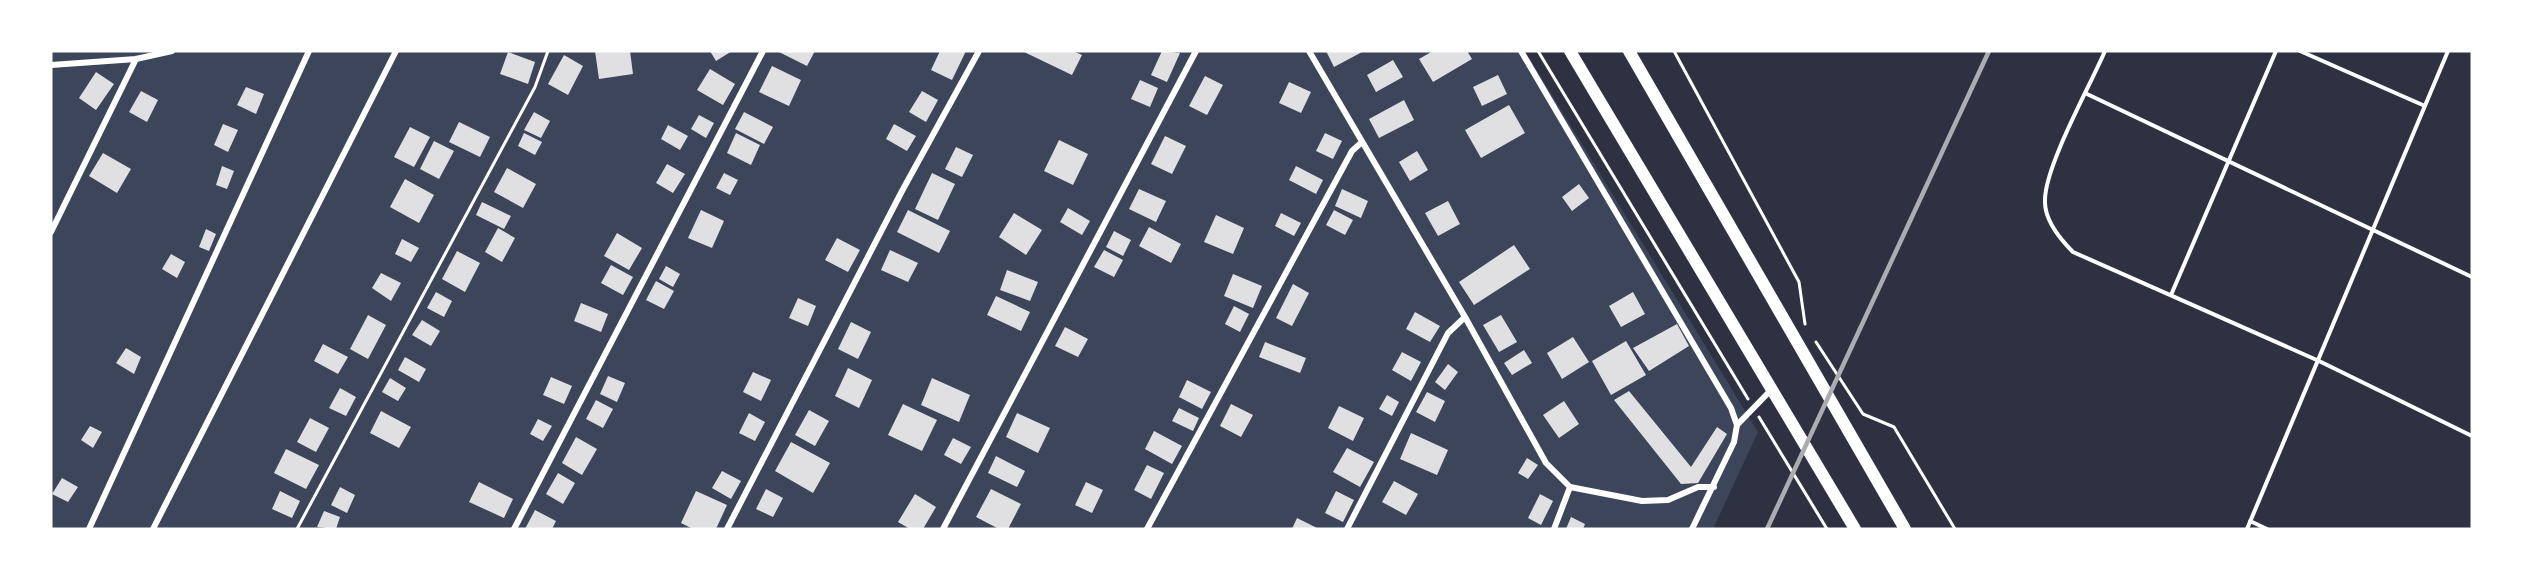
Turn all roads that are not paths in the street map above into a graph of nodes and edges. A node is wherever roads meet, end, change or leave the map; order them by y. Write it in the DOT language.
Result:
graph roads {
  1 [pos="172,51"];
  2 [pos="309,51"];
  3 [pos="396,51"];
  4 [pos="763,51"];
  5 [pos="979,51"];
  6 [pos="1196,51"];
  7 [pos="1309,51"];
  8 [pos="1521,51"];
  9 [pos="1570,51"];
  10 [pos="1629,51"];
  11 [pos="2105,51"];
  12 [pos="2276,51"];
  13 [pos="2300,51"];
  14 [pos="2448,51"];
  15 [pos="136,59"];
  16 [pos="51,66"];
  17 [pos="2087,94"];
  18 [pos="2426,107"];
  19 [pos="1362,142"];
  20 [pos="2229,162"];
  21 [pos="2374,231"];
  22 [pos="51,232"];
  23 [pos="2472,277"];
  24 [pos="2171,295"];
  25 [pos="1465,317"];
  26 [pos="2319,361"];
  27 [pos="1772,389"];
  28 [pos="1737,425"];
  29 [pos="2472,436"];
  30 [pos="1570,487"];
  31 [pos="1714,487"];
  32 [pos="2250,521"];
  33 [pos="89,529"];
  34 [pos="153,529"];
  35 [pos="514,529"];
  36 [pos="727,529"];
  37 [pos="943,529"];
  38 [pos="1147,529"];
  39 [pos="1347,529"];
  40 [pos="1554,529"];
  41 [pos="1692,529"];
  42 [pos="1855,529"];
  43 [pos="1905,529"];
  44 [pos="2247,529"];
  45 [pos="2267,529"];
  1 -- 15 [label="street"];
  2 -- 33 [label="street"];
  3 -- 34 [label="street"];
  4 -- 35 [label="street"];
  5 -- 36 [label="street"];
  6 -- 37 [label="street"];
  7 -- 19 [label="street"];
  8 -- 28 [label="street"];
  9 -- 27 [label="main road"];
  10 -- 43 [label="main road"];
  11 -- 17 [label="lane"];
  12 -- 20 [label="lane"];
  13 -- 18 [label="lane"];
  14 -- 18 [label="lane"];
  15 -- 16 [label="street"];
  15 -- 22 [label="street"];
  17 -- 20 [label="lane"];
  17 -- 24 [label="lane"];
  18 -- 21 [label="lane"];
  19 -- 25 [label="street"];
  19 -- 38 [label="street"];
  20 -- 21 [label="lane"];
  20 -- 24 [label="lane"];
  21 -- 23 [label="lane"];
  21 -- 26 [label="lane"];
  24 -- 26 [label="lane"];
  25 -- 30 [label="street"];
  25 -- 39 [label="street"];
  26 -- 29 [label="lane"];
  26 -- 32 [label="lane"];
  27 -- 28 [label="street"];
  27 -- 42 [label="main road"];
  28 -- 31 [label="street"];
  30 -- 31 [label="street"];
  30 -- 40 [label="street"];
  31 -- 41 [label="street"];
  32 -- 44 [label="lane"];
  32 -- 45 [label="lane"];
}
